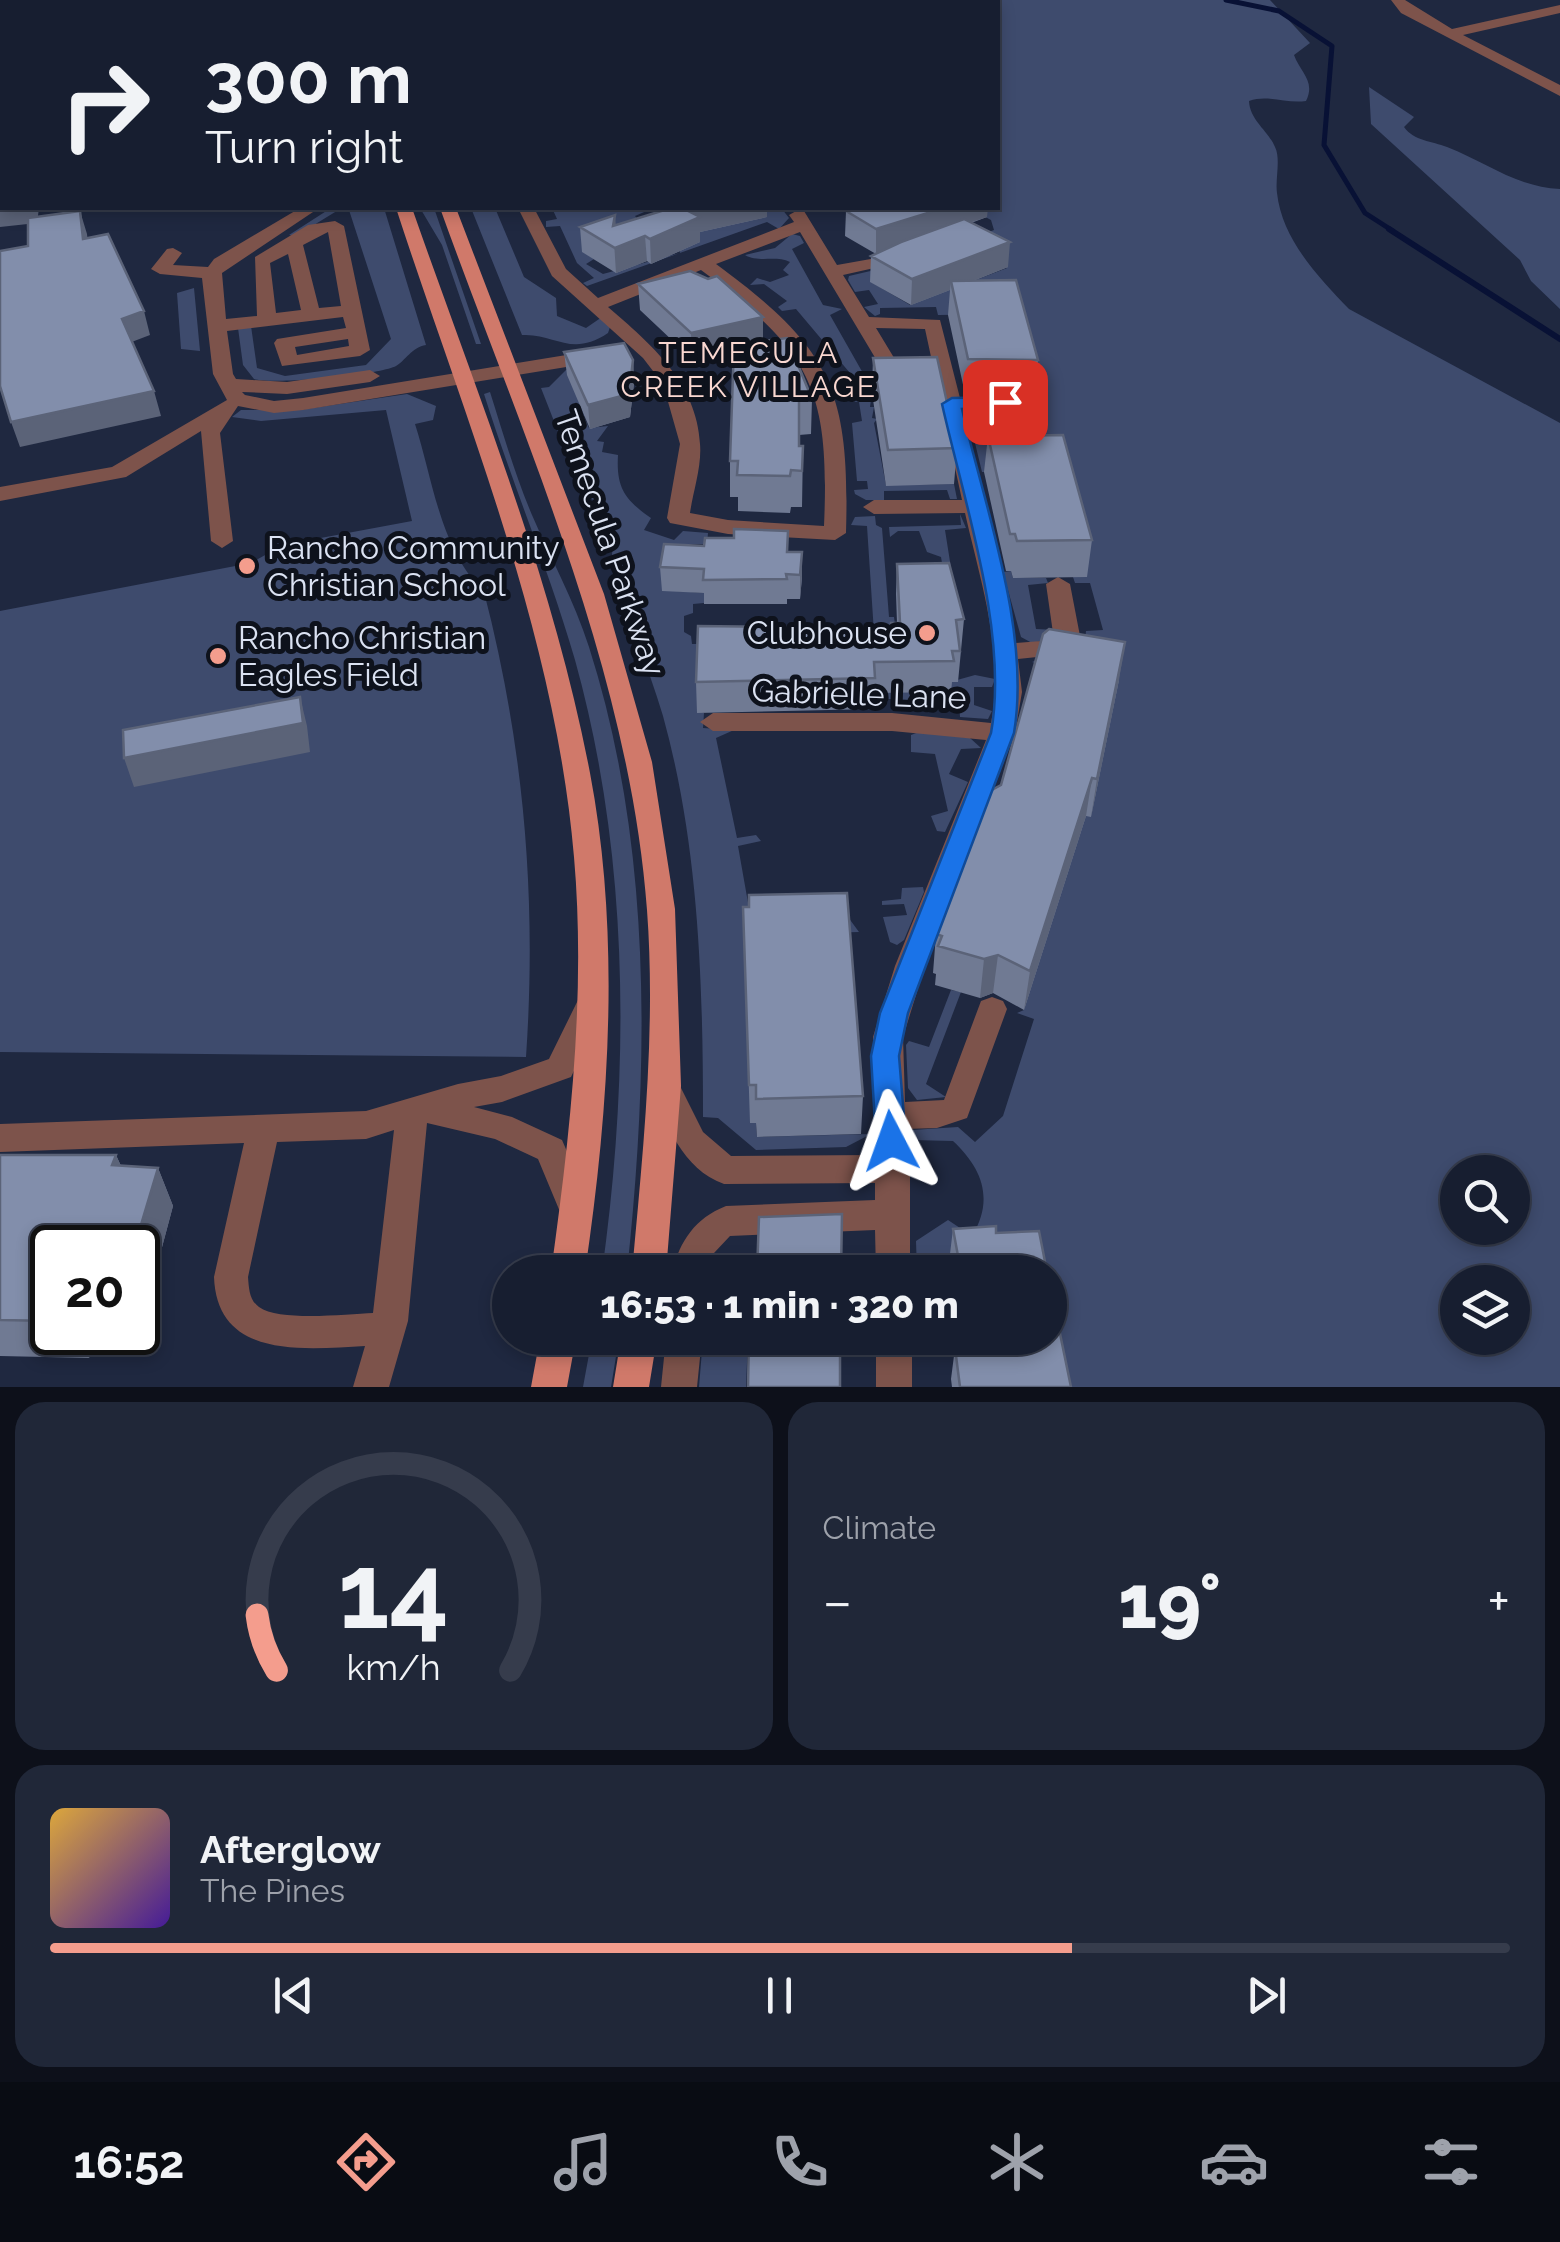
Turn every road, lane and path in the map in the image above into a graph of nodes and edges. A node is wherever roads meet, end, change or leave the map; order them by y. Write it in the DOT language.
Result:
graph roads {
  1 [pos="1398,0"];
  2 [pos="1560,9"];
  3 [pos="1450,34"];
  4 [pos="1560,78"];
  5 [pos="1543,81"];
  6 [pos="1560,90"];
  7 [pos="308,210"];
  8 [pos="405,210"];
  9 [pos="449,210"];
  10 [pos="527,210"];
  11 [pos="796,215"];
  12 [pos="266,236"];
  13 [pos="294,244"];
  14 [pos="932,247"];
  15 [pos="173,253"];
  16 [pos="703,263"];
  17 [pos="831,272"];
  18 [pos="213,273"];
  19 [pos="596,304"];
  20 [pos="351,310"];
  21 [pos="311,315"];
  22 [pos="268,320"];
  23 [pos="862,322"];
  24 [pos="218,326"];
  25 [pos="356,332"];
  26 [pos="639,344"];
  27 [pos="505,365"];
  28 [pos="458,371"];
  29 [pos="946,377"];
  30 [pos="232,397"];
  31 [pos="952,404"];
  32 [pos="1024,462"];
  33 [pos="0,494"];
  34 [pos="972,506"];
  35 [pos="874,507"];
  36 [pos="222,540"];
  37 [pos="1058,584"];
  38 [pos="1006,651"];
  39 [pos="713,722"];
  40 [pos="1002,733"];
  41 [pos="592,1002"];
  42 [pos="992,1009"];
  43 [pos="665,1086"];
  44 [pos="417,1109"];
  45 [pos="890,1116"];
  46 [pos="264,1128"];
  47 [pos="0,1138"];
  48 [pos="894,1168"];
  49 [pos="576,1212"];
  50 [pos="894,1214"];
  51 [pos="570,1255"];
  52 [pos="650,1255"];
  53 [pos="695,1255"];
  54 [pos="894,1255"];
  55 [pos="387,1329"];
  56 [pos="555,1355"];
  57 [pos="636,1355"];
  58 [pos="682,1355"];
  59 [pos="894,1355"];
  60 [pos="371,1387"];
  61 [pos="549,1387"];
  62 [pos="631,1387"];
  63 [pos="679,1387"];
  64 [pos="894,1387"];
  1 -- 3 [label="street"];
  2 -- 3 [label="street"];
  3 -- 5 [label="street"];
  4 -- 5 [label="street"];
  5 -- 6 [label="street"];
  7 -- 12 [label="street"];
  8 -- 28 [label="main road"];
  9 -- 27 [label="main road, Temecula Parkway"];
  10 -- 19 [label="street"];
  11 -- 16 [label="street"];
  11 -- 17 [label="street"];
  12 -- 13 [label="street"];
  12 -- 18 [label="street"];
  13 -- 20 [label="street"];
  13 -- 21 [label="street"];
  13 -- 22 [label="street"];
  14 -- 17 [label="street"];
  15 -- 18 [label="street"];
  16 -- 19 [label="street"];
  16 -- 26 [label="street"];
  17 -- 23 [label="street"];
  18 -- 24 [label="street"];
  19 -- 26 [label="street"];
  20 -- 21 [label="street"];
  20 -- 25 [label="street"];
  21 -- 22 [label="street"];
  22 -- 24 [label="street"];
  23 -- 29 [label="street"];
  23 -- 29 [label="street"];
  24 -- 30 [label="street"];
  26 -- 27 [label="street"];
  27 -- 28 [label="street"];
  27 -- 43 [label="main road, Temecula Parkway"];
  28 -- 30 [label="street"];
  28 -- 30 [label="street"];
  28 -- 41 [label="main road"];
  29 -- 31 [label="street"];
  30 -- 33 [label="street"];
  30 -- 36 [label="street"];
  31 -- 32 [label="street"];
  31 -- 34 [label="street"];
  34 -- 35 [label="street"];
  34 -- 38 [label="street"];
  37 -- 38 [label="street"];
  38 -- 40 [label="street"];
  39 -- 40 [label="street, Gabrielle Lane"];
  40 -- 45 [label="street"];
  41 -- 44 [label="street"];
  41 -- 49 [label="main road"];
  42 -- 45 [label="street"];
  43 -- 48 [label="street"];
  43 -- 52 [label="main road, Temecula Parkway"];
  44 -- 46 [label="street"];
  44 -- 49 [label="street"];
  44 -- 55 [label="street"];
  45 -- 48 [label="street"];
  46 -- 47 [label="street"];
  46 -- 55 [label="street"];
  48 -- 50 [label="street"];
  49 -- 51 [label="main road"];
  50 -- 53 [label="street"];
  50 -- 54 [label="street"];
  55 -- 60 [label="street"];
  56 -- 61 [label="main road"];
  57 -- 62 [label="main road"];
  58 -- 63 [label="street"];
  59 -- 64 [label="street"];
}
